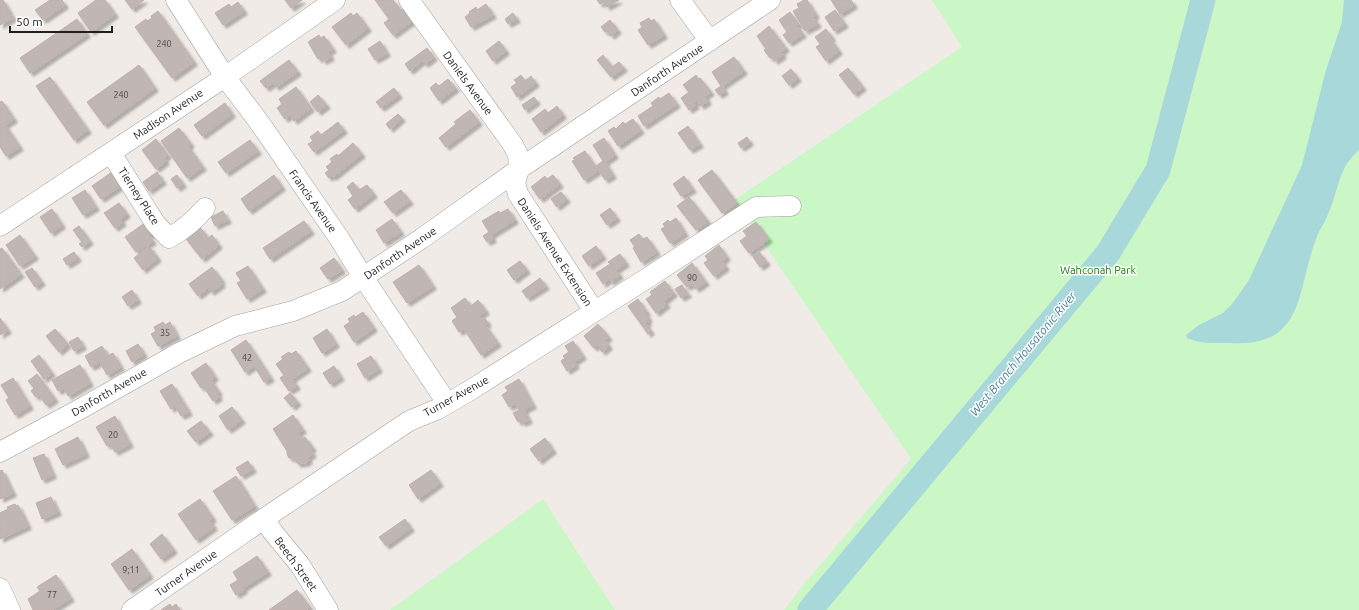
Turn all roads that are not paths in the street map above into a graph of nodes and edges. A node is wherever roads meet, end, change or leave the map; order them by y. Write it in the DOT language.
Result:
graph roads {
  1 [pos="176,0"];
  2 [pos="335,0"];
  3 [pos="409,0"];
  4 [pos="680,0"];
  5 [pos="770,0"];
  6 [pos="710,41"];
  7 [pos="224,77"];
  8 [pos="111,153"];
  9 [pos="519,169"];
  10 [pos="791,206"];
  11 [pos="205,208"];
  12 [pos="0,226"];
  13 [pos="363,277"];
  14 [pos="594,311"];
  15 [pos="447,403"];
  16 [pos="0,452"];
  17 [pos="265,518"];
  18 [pos="0,588"];
  19 [pos="10,610"];
  20 [pos="132,610"];
  21 [pos="328,610"];
  1 -- 7 [label="street, Francis Avenue"];
  2 -- 7 [label="street, Madison Avenue"];
  3 -- 9 [label="street, Daniels Avenue"];
  4 -- 6 [label="street"];
  5 -- 6 [label="street, Danforth Avenue"];
  6 -- 9 [label="street, Danforth Avenue"];
  7 -- 8 [label="street, Madison Avenue"];
  7 -- 13 [label="street, Francis Avenue"];
  8 -- 11 [label="street, Tierney Place"];
  8 -- 12 [label="street, Madison Avenue"];
  9 -- 13 [label="street, Danforth Avenue"];
  9 -- 14 [label="street, Daniels Avenue Extension"];
  10 -- 14 [label="street, Turner Avenue"];
  13 -- 15 [label="street, Francis Avenue"];
  13 -- 16 [label="street, Danforth Avenue"];
  14 -- 15 [label="street, Turner Avenue"];
  15 -- 17 [label="street, Turner Avenue"];
  17 -- 20 [label="street, Turner Avenue"];
  17 -- 21 [label="street, Beech Street"];
  18 -- 19 [label="street"];
}
